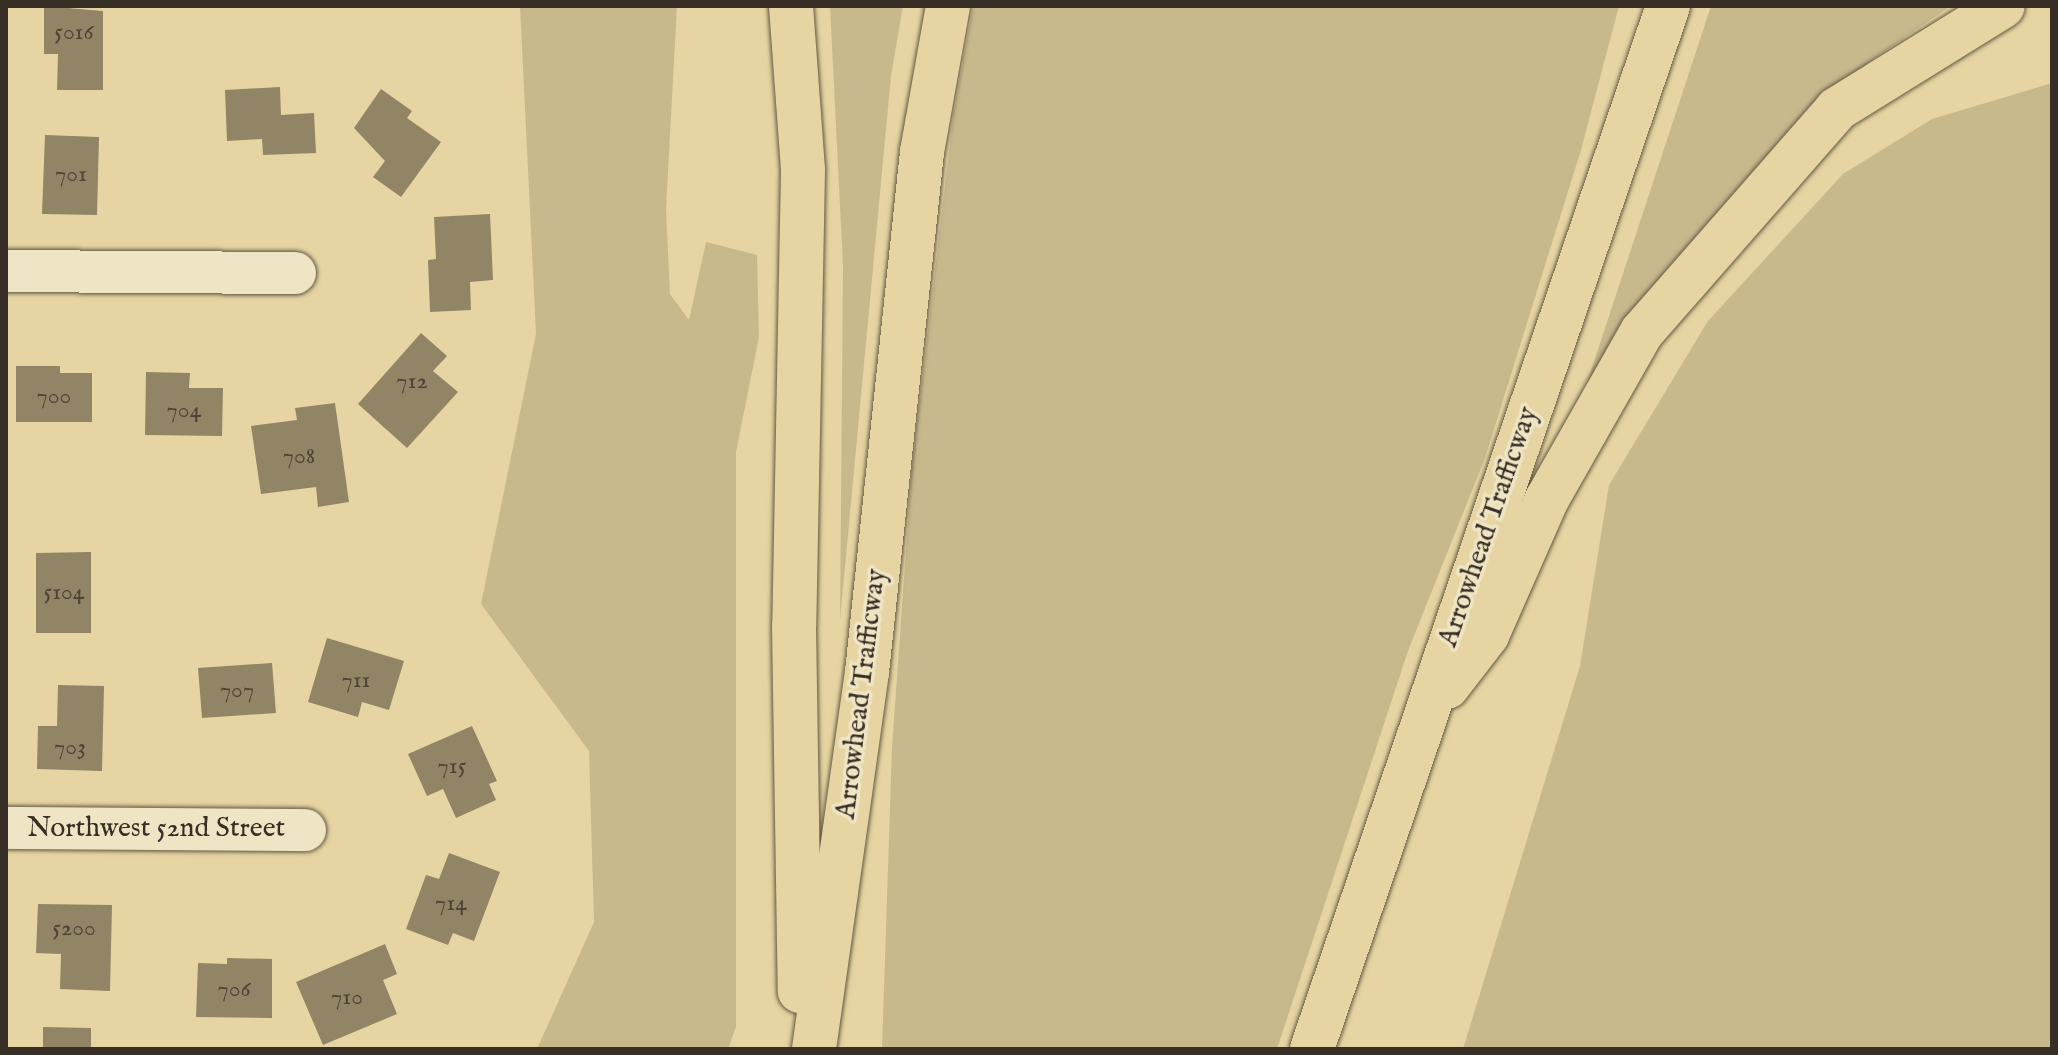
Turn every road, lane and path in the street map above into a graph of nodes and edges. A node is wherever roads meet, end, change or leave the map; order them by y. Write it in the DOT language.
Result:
graph roads {
  1 [pos="791,6"];
  2 [pos="948,6"];
  3 [pos="1668,6"];
  4 [pos="2003,6"];
  5 [pos="6,271"];
  6 [pos="295,273"];
  7 [pos="1424,718"];
  8 [pos="6,828"];
  9 [pos="305,830"];
  10 [pos="801,1049"];
  11 [pos="814,1049"];
  12 [pos="1312,1049"];
  1 -- 10 [label="highway"];
  2 -- 11 [label="highway, Arrowhead Trafficway"];
  3 -- 7 [label="highway, Arrowhead Trafficway"];
  4 -- 7 [label="highway"];
  5 -- 6 [label="street"];
  7 -- 12 [label="highway, Arrowhead Trafficway"];
  8 -- 9 [label="street, Northwest 52nd Street"];
}
